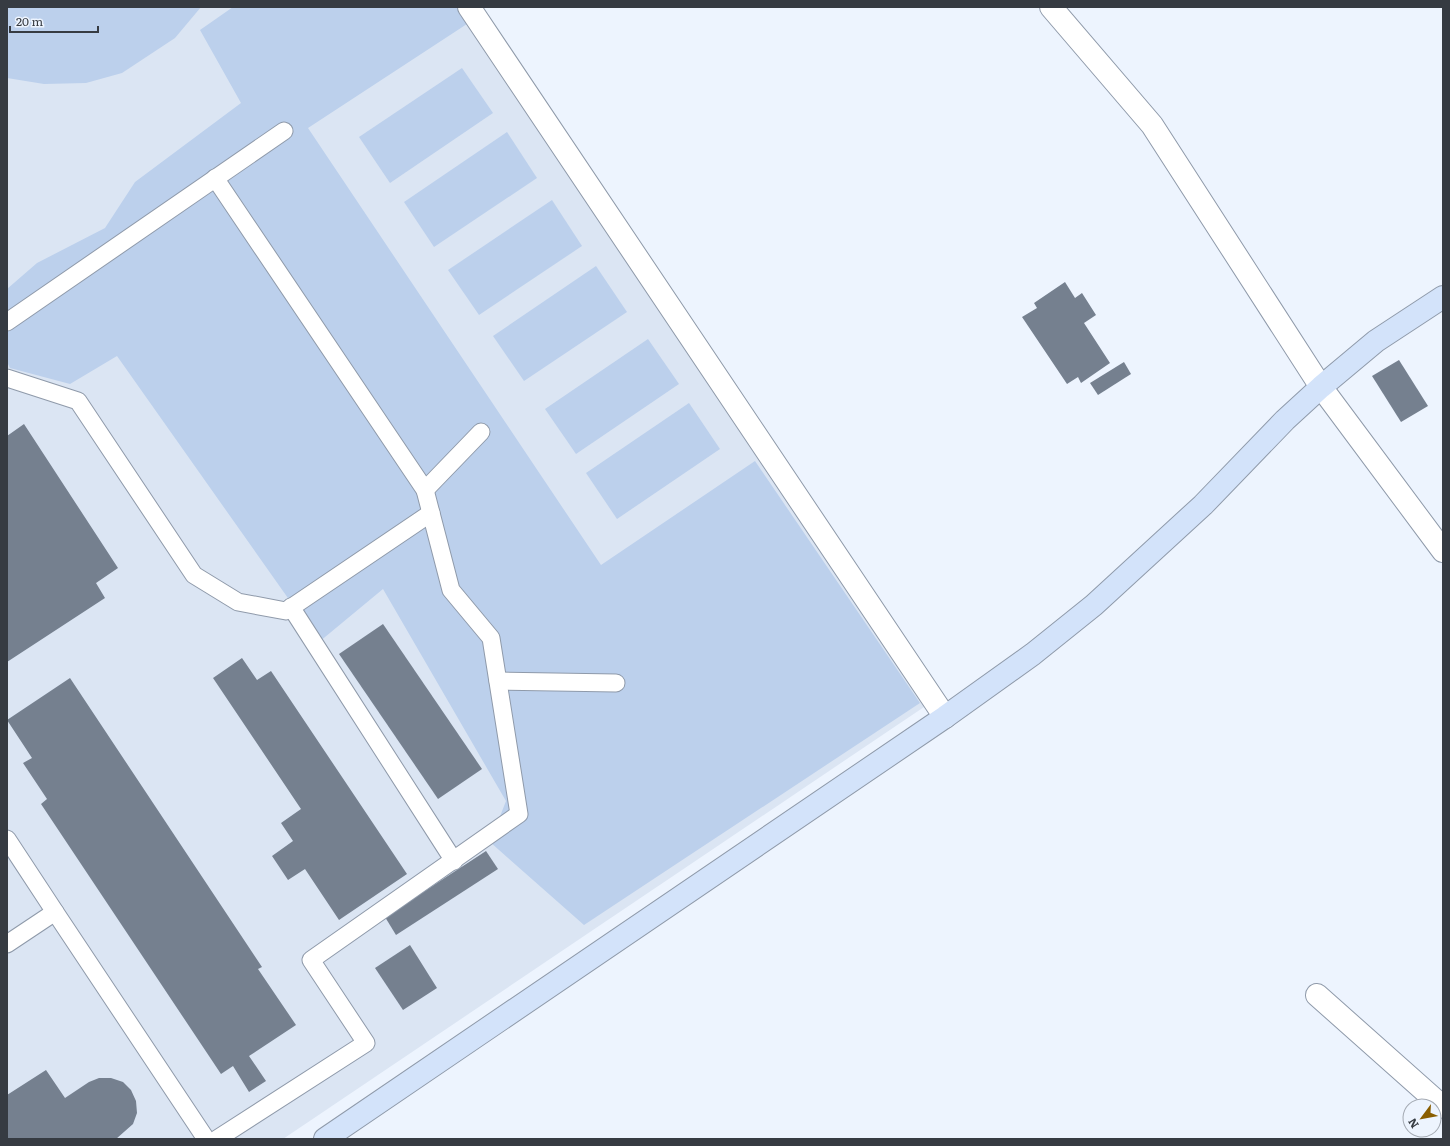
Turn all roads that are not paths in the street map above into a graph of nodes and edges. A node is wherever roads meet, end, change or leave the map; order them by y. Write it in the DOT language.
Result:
graph roads {
  1 [pos="469,7"];
  2 [pos="1051,7"];
  3 [pos="284,131"];
  4 [pos="215,178"];
  5 [pos="1443,297"];
  6 [pos="7,322"];
  7 [pos="7,378"];
  8 [pos="1321,387"];
  9 [pos="481,432"];
  10 [pos="425,490"];
  11 [pos="431,513"];
  12 [pos="1443,551"];
  13 [pos="291,607"];
  14 [pos="498,681"];
  15 [pos="616,683"];
  16 [pos="945,717"];
  17 [pos="7,839"];
  18 [pos="454,861"];
  19 [pos="55,912"];
  20 [pos="7,944"];
  21 [pos="1317,995"];
  22 [pos="1443,1107"];
  23 [pos="206,1139"];
  24 [pos="217,1139"];
  25 [pos="325,1139"];
  1 -- 16 [label="street"];
  2 -- 8 [label="street"];
  3 -- 4 [label="lane"];
  4 -- 6 [label="lane"];
  4 -- 10 [label="lane"];
  5 -- 8 [label="street"];
  7 -- 13 [label="lane"];
  8 -- 12 [label="street"];
  8 -- 16 [label="street"];
  9 -- 10 [label="lane"];
  10 -- 11 [label="lane"];
  11 -- 13 [label="lane"];
  11 -- 14 [label="lane"];
  13 -- 18 [label="lane"];
  14 -- 15 [label="lane"];
  14 -- 18 [label="lane"];
  16 -- 25 [label="street"];
  17 -- 19 [label="lane"];
  18 -- 24 [label="lane"];
  19 -- 20 [label="lane"];
  19 -- 23 [label="lane"];
  21 -- 22 [label="street"];
}
